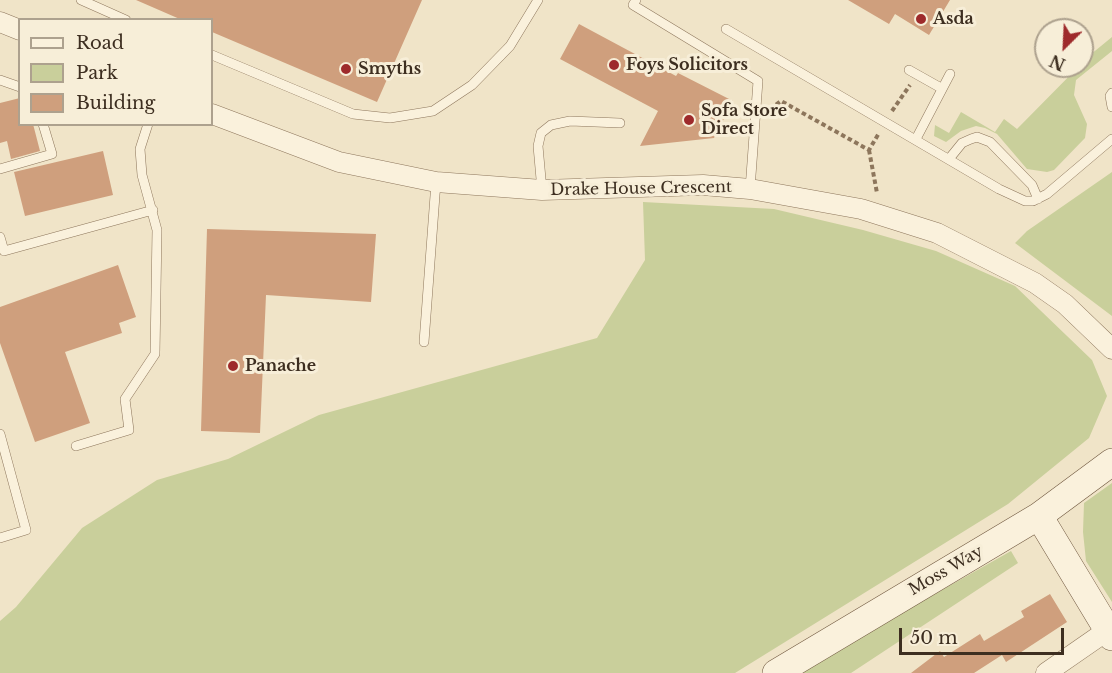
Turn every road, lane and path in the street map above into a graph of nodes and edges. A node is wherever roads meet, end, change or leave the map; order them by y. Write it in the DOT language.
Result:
graph roads {
  1 [pos="81,0"];
  2 [pos="538,0"];
  3 [pos="636,0"];
  4 [pos="122,18"];
  5 [pos="0,22"];
  6 [pos="18,29"];
  7 [pos="726,29"];
  8 [pos="213,55"];
  9 [pos="909,70"];
  10 [pos="950,74"];
  11 [pos="0,81"];
  12 [pos="18,86"];
  13 [pos="941,88"];
  14 [pos="1112,93"];
  15 [pos="1112,107"];
  16 [pos="213,114"];
  17 [pos="620,123"];
  18 [pos="45,126"];
  19 [pos="147,126"];
  20 [pos="916,139"];
  21 [pos="1112,139"];
  22 [pos="869,150"];
  23 [pos="949,159"];
  24 [pos="0,168"];
  25 [pos="436,182"];
  26 [pos="750,189"];
  27 [pos="542,190"];
  28 [pos="1038,199"];
  29 [pos="153,210"];
  30 [pos="881,214"];
  31 [pos="0,237"];
  32 [pos="424,342"];
  33 [pos="1112,350"];
  34 [pos="0,434"];
  35 [pos="76,446"];
  36 [pos="1112,462"];
  37 [pos="1039,516"];
  38 [pos="0,538"];
  39 [pos="1110,634"];
  40 [pos="776,673"];
  41 [pos="1046,673"];
  1 -- 4 [label="lane"];
  2 -- 8 [label="lane"];
  3 -- 26 [label="lane"];
  5 -- 6 [label="street"];
  7 -- 20 [label="lane"];
  9 -- 13 [label="lane"];
  10 -- 13 [label="lane"];
  11 -- 12 [label="lane"];
  13 -- 20 [label="lane"];
  14 -- 15 [label="lane"];
  16 -- 25 [label="street, Drake House Crescent"];
  17 -- 27 [label="lane"];
  18 -- 24 [label="lane"];
  19 -- 29 [label="lane"];
  20 -- 23 [label="lane"];
  21 -- 28 [label="lane"];
  22 -- 30 [label="path"];
  23 -- 28 [label="lane"];
  23 -- 28 [label="lane"];
  25 -- 27 [label="street, Drake House Crescent"];
  25 -- 32 [label="lane"];
  26 -- 27 [label="street, Drake House Crescent"];
  26 -- 30 [label="street, Drake House Crescent"];
  29 -- 31 [label="lane"];
  29 -- 35 [label="lane"];
  30 -- 33 [label="street, Drake House Crescent"];
  34 -- 38 [label="lane"];
  36 -- 37 [label="street, Moss Way"];
  37 -- 39 [label="street"];
  37 -- 40 [label="street, Moss Way"];
  39 -- 41 [label="street"];
}
